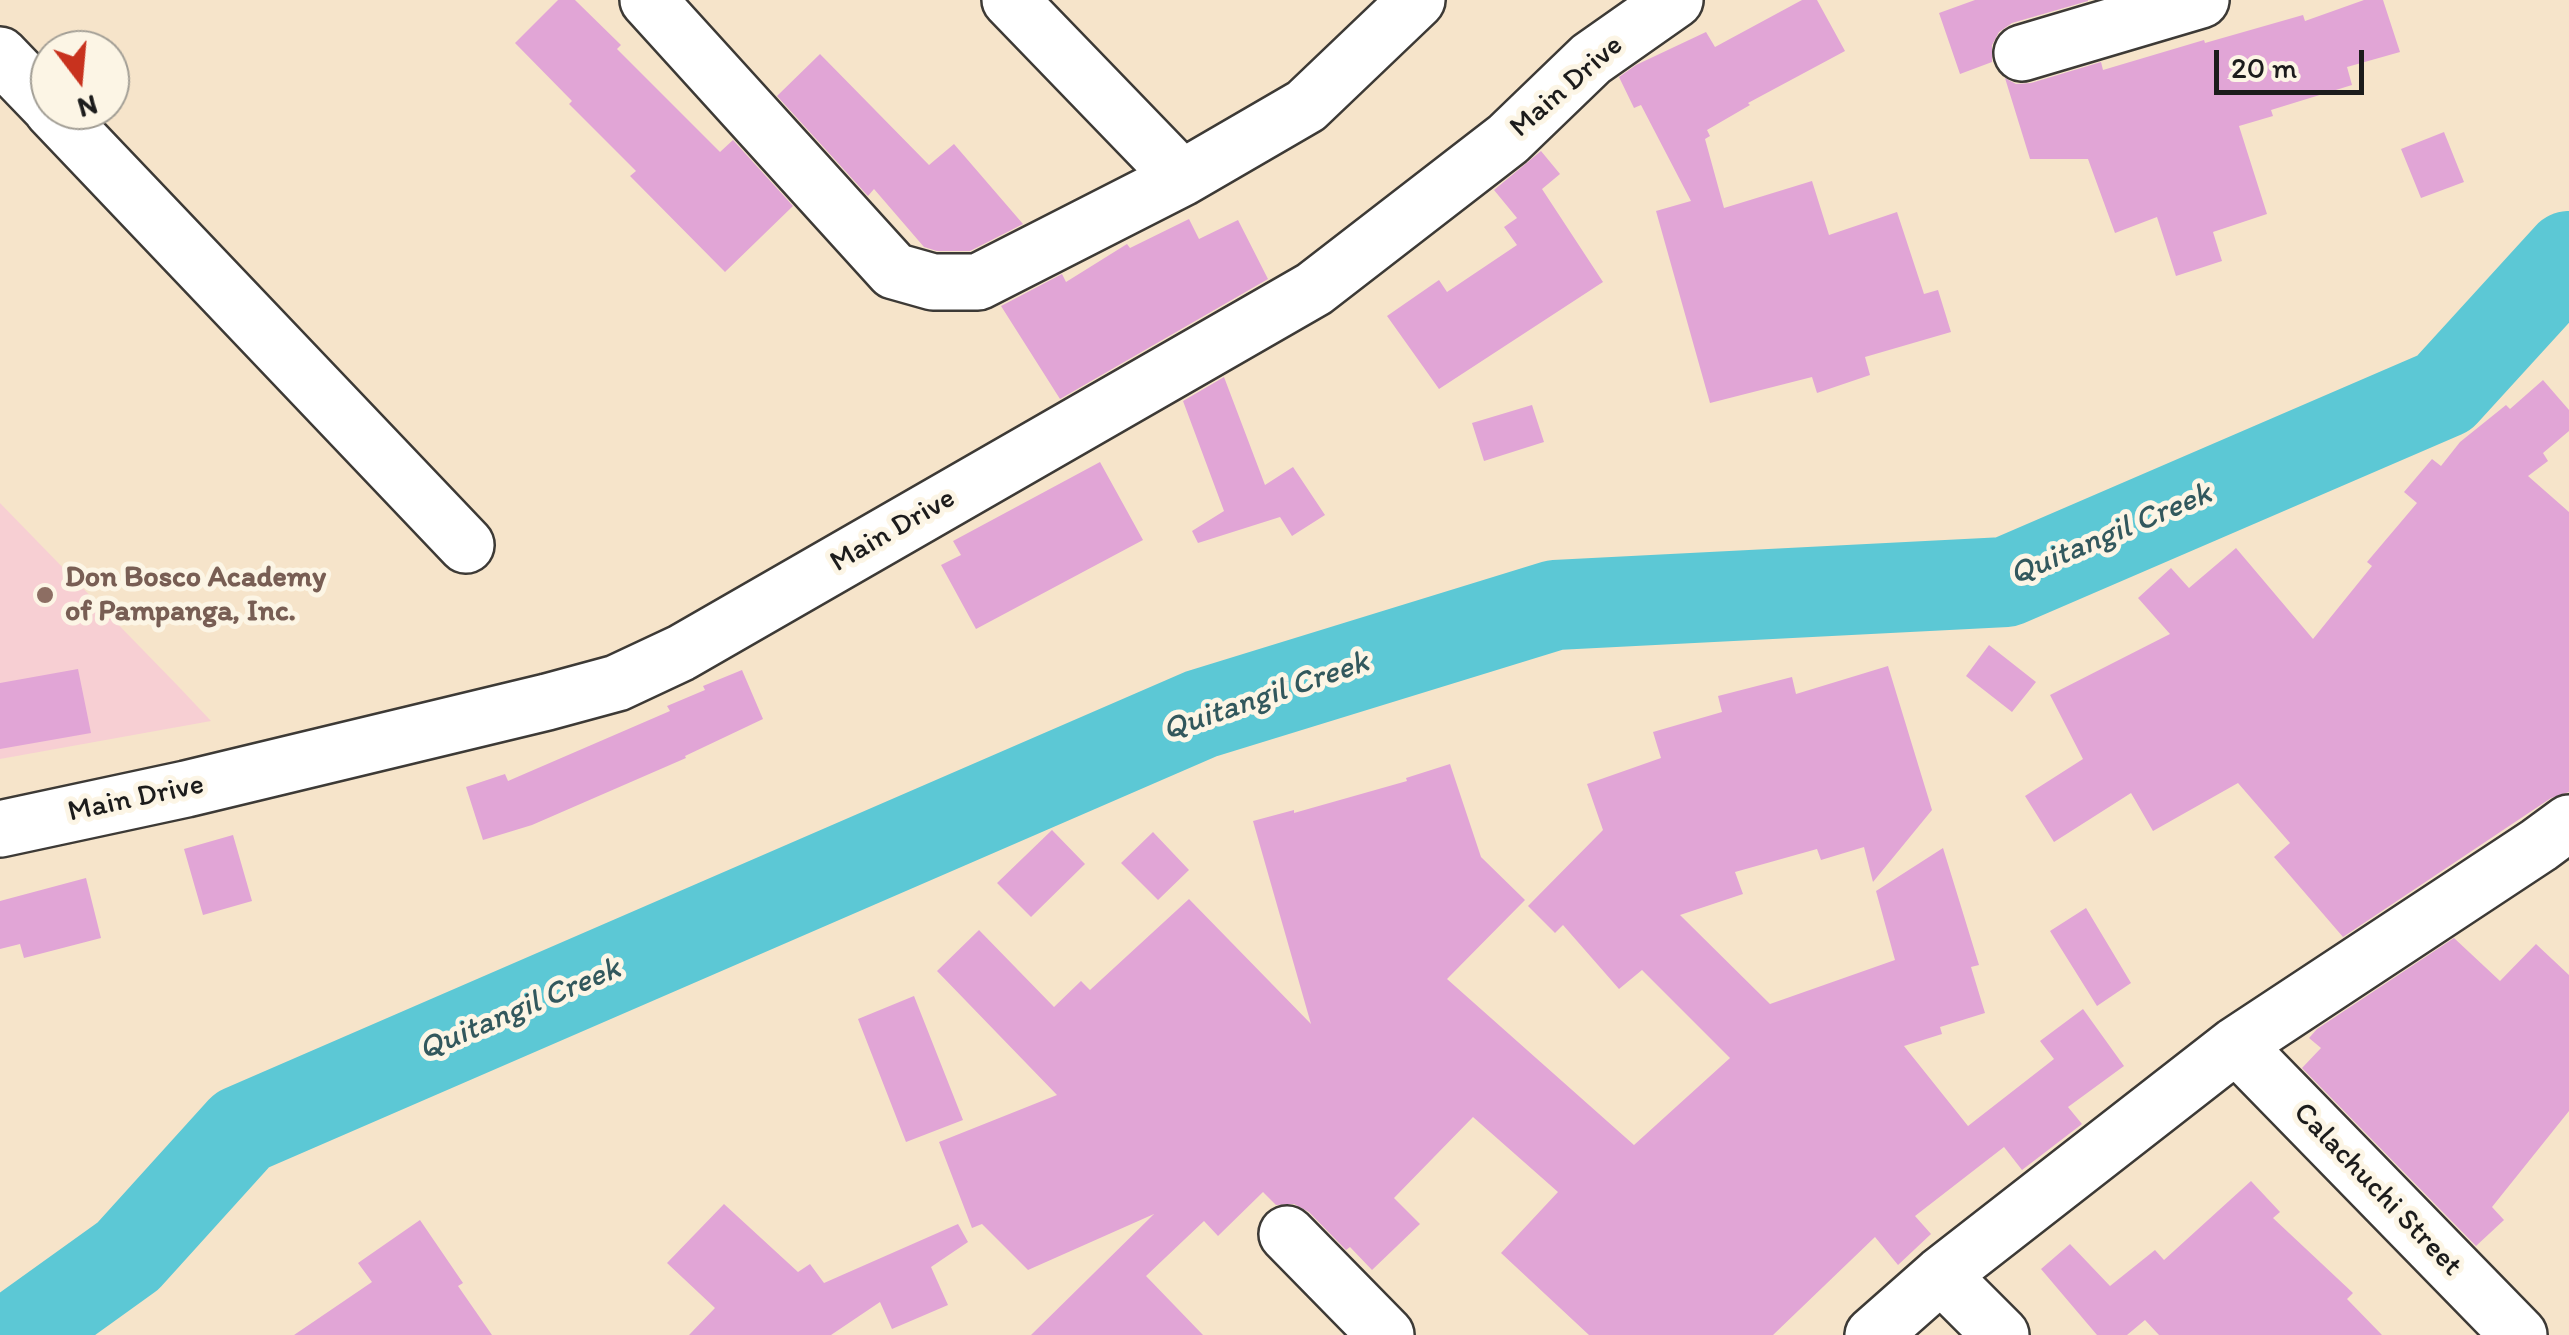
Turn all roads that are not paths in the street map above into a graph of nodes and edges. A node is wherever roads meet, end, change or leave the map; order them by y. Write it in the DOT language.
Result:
graph roads {
  1 [pos="648,0"];
  2 [pos="1010,0"];
  3 [pos="1676,0"];
  4 [pos="2201,0"];
  5 [pos="1404,4"];
  6 [pos="2022,53"];
  7 [pos="0,55"];
  8 [pos="30,87"];
  9 [pos="71,130"];
  10 [pos="1182,178"];
  11 [pos="466,545"];
  12 [pos="0,829"];
  13 [pos="2559,848"];
  14 [pos="2236,1045"];
  15 [pos="1287,1234"];
  16 [pos="1941,1274"];
  17 [pos="1386,1335"];
  18 [pos="1873,1335"];
  19 [pos="2001,1335"];
  20 [pos="2520,1335"];
  1 -- 10 [label="street"];
  2 -- 10 [label="street"];
  3 -- 12 [label="street, Main Drive"];
  4 -- 6 [label="street"];
  5 -- 10 [label="street"];
  7 -- 8 [label="street"];
  9 -- 11 [label="street"];
  13 -- 14 [label="street"];
  14 -- 16 [label="street"];
  14 -- 20 [label="street, Calachuchi Street"];
  15 -- 17 [label="street"];
  16 -- 18 [label="street"];
  16 -- 19 [label="street"];
}
